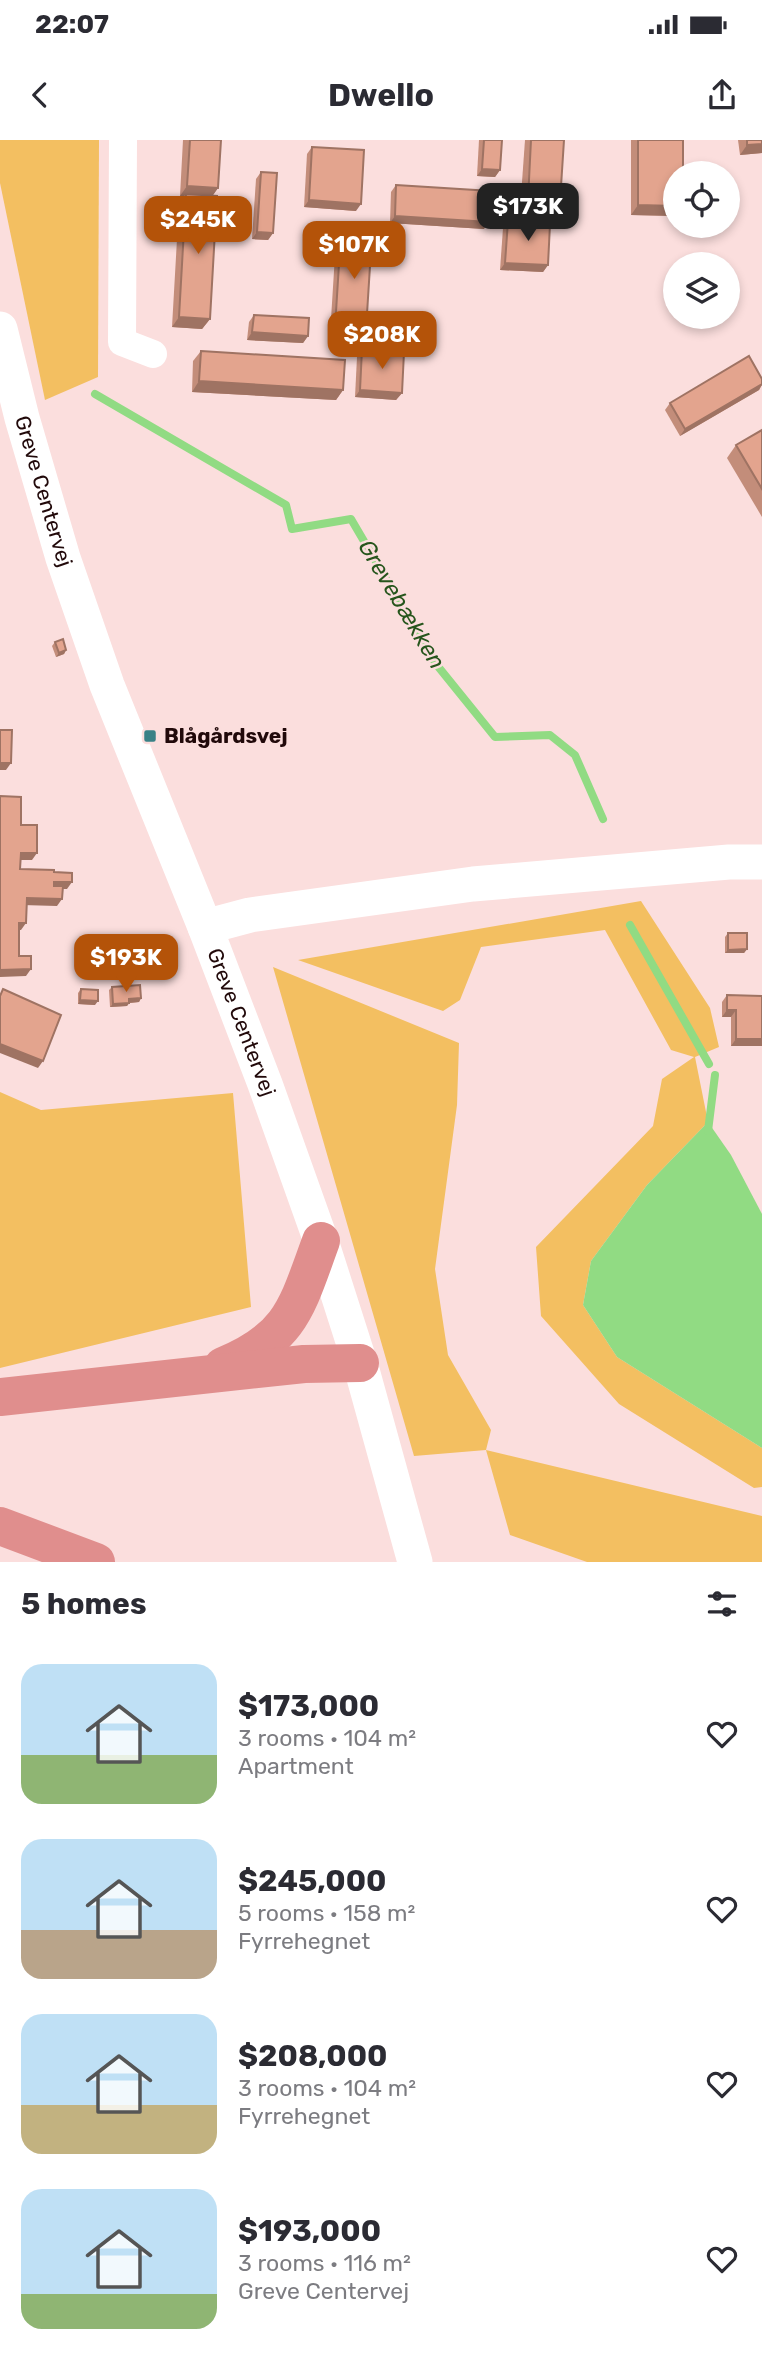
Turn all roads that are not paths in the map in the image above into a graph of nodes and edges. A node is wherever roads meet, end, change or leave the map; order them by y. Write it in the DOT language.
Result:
graph roads {
  1 [pos="123,140"];
  2 [pos="0,328"];
  3 [pos="153,354"];
  4 [pos="762,862"];
  5 [pos="205,927"];
  6 [pos="321,1241"];
  7 [pos="360,1363"];
  8 [pos="198,1376"];
  9 [pos="0,1397"];
  10 [pos="0,1526"];
  11 [pos="96,1562"];
  12 [pos="415,1562"];
  1 -- 3 [label="street"];
  2 -- 5 [label="street, Greve Centervej"];
  4 -- 5 [label="street"];
  5 -- 6 [label="street, Greve Centervej"];
  6 -- 7 [label="street, Greve Centervej"];
  6 -- 8 [label="highway"];
  7 -- 8 [label="highway"];
  7 -- 12 [label="street, Greve Centervej"];
  8 -- 9 [label="highway"];
  10 -- 11 [label="highway"];
}
